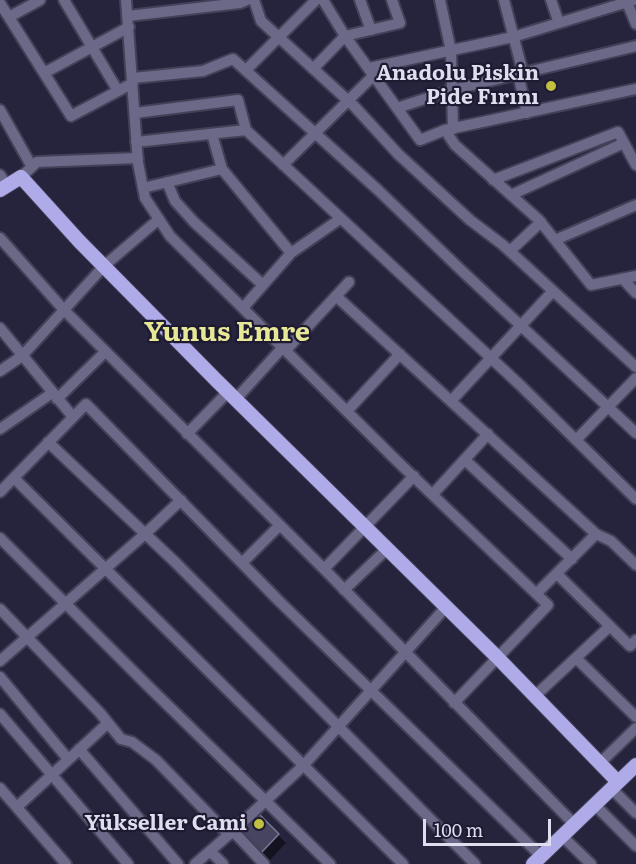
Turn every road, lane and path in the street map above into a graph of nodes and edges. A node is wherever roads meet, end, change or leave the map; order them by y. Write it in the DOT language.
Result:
graph roads {
  1 [pos="40,0"];
  2 [pos="64,0"];
  3 [pos="126,0"];
  4 [pos="247,0"];
  5 [pos="254,0"];
  6 [pos="316,0"];
  7 [pos="323,0"];
  8 [pos="360,0"];
  9 [pos="392,0"];
  10 [pos="440,0"];
  11 [pos="504,0"];
  12 [pos="552,0"];
  13 [pos="629,1"];
  14 [pos="0,3"];
  15 [pos="9,17"];
  16 [pos="129,22"];
  17 [pos="559,23"];
  18 [pos="636,24"];
  19 [pos="371,30"];
  20 [pos="279,36"];
  21 [pos="345,36"];
  22 [pos="513,37"];
  23 [pos="636,46"];
  24 [pos="92,47"];
  25 [pos="451,51"];
  26 [pos="313,69"];
  27 [pos="246,70"];
  28 [pos="372,72"];
  29 [pos="44,73"];
  30 [pos="520,73"];
  31 [pos="133,81"];
  32 [pos="636,89"];
  33 [pos="452,90"];
  34 [pos="118,91"];
  35 [pos="349,101"];
  36 [pos="397,108"];
  37 [pos="0,110"];
  38 [pos="135,113"];
  39 [pos="527,113"];
  40 [pos="246,130"];
  41 [pos="449,130"];
  42 [pos="315,132"];
  43 [pos="212,134"];
  44 [pos="136,142"];
  45 [pos="624,143"];
  46 [pos="138,158"];
  47 [pos="283,165"];
  48 [pos="636,165"];
  49 [pos="32,166"];
  50 [pos="222,169"];
  51 [pos="21,177"];
  52 [pos="493,180"];
  53 [pos="167,182"];
  54 [pos="2,184"];
  55 [pos="143,188"];
  56 [pos="511,195"];
  57 [pos="636,205"];
  58 [pos="159,219"];
  59 [pos="340,219"];
  60 [pos="541,222"];
  61 [pos="0,238"];
  62 [pos="555,240"];
  63 [pos="510,251"];
  64 [pos="291,253"];
  65 [pos="104,267"];
  66 [pos="636,276"];
  67 [pos="623,279"];
  68 [pos="349,282"];
  69 [pos="263,285"];
  70 [pos="553,291"];
  71 [pos="636,293"];
  72 [pos="336,296"];
  73 [pos="243,308"];
  74 [pos="64,310"];
  75 [pos="520,325"];
  76 [pos="0,328"];
  77 [pos="284,348"];
  78 [pos="105,352"];
  79 [pos="400,354"];
  80 [pos="22,356"];
  81 [pos="490,358"];
  82 [pos="636,367"];
  83 [pos="0,371"];
  84 [pos="636,378"];
  85 [pos="55,396"];
  86 [pos="232,396"];
  87 [pos="451,401"];
  88 [pos="608,407"];
  89 [pos="347,411"];
  90 [pos="73,417"];
  91 [pos="0,429"];
  92 [pos="636,433"];
  93 [pos="187,434"];
  94 [pos="488,434"];
  95 [pos="576,440"];
  96 [pos="48,442"];
  97 [pos="465,460"];
  98 [pos="414,476"];
  99 [pos="14,478"];
  100 [pos="0,492"];
  101 [pos="433,494"];
  102 [pos="636,499"];
  103 [pos="181,500"];
  104 [pos="279,526"];
  105 [pos="365,527"];
  106 [pos="145,534"];
  107 [pos="596,534"];
  108 [pos="0,538"];
  109 [pos="387,549"];
  110 [pos="572,559"];
  111 [pos="242,563"];
  112 [pos="636,565"];
  113 [pos="106,568"];
  114 [pos="324,569"];
  115 [pos="557,574"];
  116 [pos="344,590"];
  117 [pos="537,593"];
  118 [pos="66,604"];
  119 [pos="446,607"];
  120 [pos="0,609"];
  121 [pos="610,626"];
  122 [pos="27,636"];
  123 [pos="636,640"];
  124 [pos="404,651"];
  125 [pos="497,657"];
  126 [pos="576,658"];
  127 [pos="0,661"];
  128 [pos="0,677"];
  129 [pos="371,691"];
  130 [pos="535,696"];
  131 [pos="454,703"];
  132 [pos="0,714"];
  133 [pos="636,717"];
  134 [pos="108,723"];
  135 [pos="339,727"];
  136 [pos="636,728"];
  137 [pos="79,748"];
  138 [pos="68,759"];
  139 [pos="600,764"];
  140 [pos="303,765"];
  141 [pos="636,765"];
  142 [pos="53,775"];
  143 [pos="615,785"];
  144 [pos="0,788"];
  145 [pos="265,801"];
  146 [pos="595,805"];
  147 [pos="17,807"];
  148 [pos="636,813"];
  149 [pos="574,824"];
  150 [pos="231,833"];
  151 [pos="562,836"];
  152 [pos="636,846"];
  153 [pos="211,852"];
  154 [pos="537,860"];
  155 [pos="66,864"];
  156 [pos="128,864"];
  157 [pos="178,864"];
  158 [pos="195,864"];
  159 [pos="223,864"];
  160 [pos="264,864"];
  161 [pos="330,864"];
  162 [pos="403,864"];
  163 [pos="475,864"];
  164 [pos="591,864"];
  1 -- 15 [label="street"];
  2 -- 24 [label="street"];
  3 -- 16 [label="street"];
  4 -- 16 [label="street"];
  5 -- 20 [label="street"];
  6 -- 20 [label="street"];
  7 -- 21 [label="street"];
  8 -- 19 [label="street"];
  9 -- 19 [label="street"];
  10 -- 25 [label="street"];
  11 -- 22 [label="street"];
  12 -- 17 [label="street"];
  13 -- 17 [label="street"];
  13 -- 18 [label="street"];
  14 -- 15 [label="street"];
  15 -- 29 [label="street"];
  16 -- 24 [label="street"];
  16 -- 31 [label="street"];
  17 -- 22 [label="street"];
  19 -- 21 [label="street"];
  20 -- 26 [label="street"];
  20 -- 27 [label="street"];
  21 -- 26 [label="street"];
  21 -- 28 [label="street"];
  22 -- 25 [label="street"];
  22 -- 30 [label="street"];
  23 -- 30 [label="street"];
  24 -- 29 [label="street"];
  24 -- 34 [label="street"];
  25 -- 28 [label="street"];
  25 -- 33 [label="street"];
  26 -- 35 [label="street"];
  27 -- 31 [label="street"];
  27 -- 42 [label="street"];
  28 -- 35 [label="street"];
  28 -- 36 [label="street"];
  29 -- 34 [label="street"];
  30 -- 33 [label="street"];
  30 -- 39 [label="street"];
  31 -- 34 [label="street"];
  31 -- 38 [label="street"];
  32 -- 39 [label="street"];
  33 -- 36 [label="street"];
  33 -- 41 [label="street"];
  35 -- 42 [label="street"];
  35 -- 63 [label="street"];
  36 -- 41 [label="street"];
  37 -- 49 [label="street"];
  38 -- 40 [label="street"];
  38 -- 44 [label="street"];
  39 -- 41 [label="street"];
  40 -- 43 [label="street"];
  40 -- 47 [label="street"];
  41 -- 52 [label="street"];
  42 -- 47 [label="street"];
  42 -- 75 [label="street"];
  43 -- 44 [label="street"];
  43 -- 50 [label="street"];
  44 -- 46 [label="street"];
  45 -- 48 [label="street"];
  45 -- 52 [label="street"];
  45 -- 56 [label="street"];
  46 -- 49 [label="street"];
  46 -- 55 [label="street"];
  47 -- 59 [label="street"];
  49 -- 51 [label="street"];
  50 -- 53 [label="street"];
  50 -- 64 [label="street"];
  51 -- 54 [label="main road"];
  51 -- 65 [label="main road"];
  52 -- 56 [label="street"];
  53 -- 55 [label="street"];
  53 -- 69 [label="street"];
  55 -- 58 [label="street"];
  56 -- 60 [label="street"];
  57 -- 62 [label="street"];
  58 -- 65 [label="street"];
  58 -- 73 [label="street"];
  59 -- 64 [label="street"];
  59 -- 81 [label="street"];
  60 -- 62 [label="street"];
  60 -- 63 [label="street"];
  61 -- 74 [label="street"];
  62 -- 67 [label="street"];
  63 -- 70 [label="street"];
  64 -- 69 [label="street"];
  65 -- 74 [label="street"];
  65 -- 86 [label="main road"];
  66 -- 67 [label="street"];
  67 -- 71 [label="street"];
  68 -- 72 [label="street"];
  69 -- 73 [label="street"];
  70 -- 75 [label="street"];
  70 -- 82 [label="street"];
  72 -- 77 [label="street"];
  72 -- 79 [label="street"];
  73 -- 77 [label="street"];
  74 -- 78 [label="street"];
  74 -- 80 [label="street"];
  75 -- 81 [label="street"];
  75 -- 88 [label="street"];
  76 -- 80 [label="street"];
  77 -- 86 [label="street"];
  77 -- 89 [label="street"];
  78 -- 85 [label="street"];
  78 -- 93 [label="street"];
  79 -- 87 [label="street"];
  79 -- 89 [label="street"];
  80 -- 83 [label="street"];
  80 -- 85 [label="street"];
  81 -- 87 [label="street"];
  81 -- 95 [label="street"];
  84 -- 88 [label="street"];
  85 -- 90 [label="street"];
  85 -- 91 [label="street"];
  86 -- 93 [label="street"];
  86 -- 105 [label="main road"];
  87 -- 94 [label="street"];
  88 -- 92 [label="street"];
  88 -- 95 [label="street"];
  89 -- 98 [label="street"];
  90 -- 96 [label="street"];
  90 -- 103 [label="street"];
  93 -- 104 [label="street"];
  94 -- 97 [label="street"];
  94 -- 107 [label="street"];
  95 -- 102 [label="street"];
  96 -- 99 [label="street"];
  96 -- 106 [label="street"];
  97 -- 101 [label="street"];
  97 -- 110 [label="street"];
  98 -- 101 [label="street"];
  98 -- 105 [label="street"];
  99 -- 100 [label="street"];
  99 -- 113 [label="street"];
  101 -- 117 [label="street"];
  103 -- 106 [label="street"];
  103 -- 111 [label="street"];
  104 -- 111 [label="street"];
  104 -- 114 [label="street"];
  105 -- 109 [label="main road"];
  105 -- 114 [label="street"];
  106 -- 113 [label="street"];
  106 -- 135 [label="street"];
  107 -- 110 [label="street"];
  107 -- 112 [label="street"];
  108 -- 118 [label="street"];
  109 -- 116 [label="street"];
  109 -- 119 [label="main road"];
  110 -- 115 [label="street"];
  111 -- 129 [label="street"];
  113 -- 118 [label="street"];
  113 -- 140 [label="street"];
  114 -- 116 [label="street"];
  115 -- 117 [label="street"];
  115 -- 121 [label="street"];
  116 -- 124 [label="street"];
  117 -- 125 [label="street"];
  118 -- 122 [label="street"];
  118 -- 145 [label="street"];
  119 -- 124 [label="street"];
  119 -- 125 [label="main road"];
  120 -- 122 [label="street"];
  121 -- 123 [label="street"];
  121 -- 126 [label="street"];
  122 -- 127 [label="street"];
  122 -- 134 [label="street"];
  124 -- 129 [label="street"];
  124 -- 131 [label="street"];
  125 -- 130 [label="main road"];
  125 -- 131 [label="street"];
  126 -- 130 [label="street"];
  126 -- 133 [label="street"];
  128 -- 138 [label="street"];
  129 -- 135 [label="street"];
  129 -- 154 [label="street"];
  130 -- 139 [label="main road"];
  131 -- 149 [label="street"];
  132 -- 142 [label="street"];
  134 -- 137 [label="street"];
  134 -- 150 [label="street"];
  135 -- 140 [label="street"];
  135 -- 163 [label="street"];
  136 -- 139 [label="street"];
  137 -- 138 [label="street"];
  137 -- 157 [label="street"];
  138 -- 142 [label="street"];
  139 -- 143 [label="main road"];
  140 -- 145 [label="street"];
  140 -- 162 [label="street"];
  141 -- 143 [label="main road"];
  142 -- 147 [label="street"];
  142 -- 156 [label="street"];
  143 -- 146 [label="main road"];
  143 -- 148 [label="street"];
  144 -- 147 [label="street"];
  145 -- 150 [label="street"];
  145 -- 161 [label="street"];
  146 -- 149 [label="main road"];
  146 -- 152 [label="street"];
  147 -- 155 [label="street"];
  149 -- 151 [label="main road"];
  150 -- 153 [label="street"];
  150 -- 160 [label="street"];
  151 -- 154 [label="main road"];
  151 -- 164 [label="street"];
  153 -- 158 [label="street"];
  153 -- 159 [label="street"];
}
